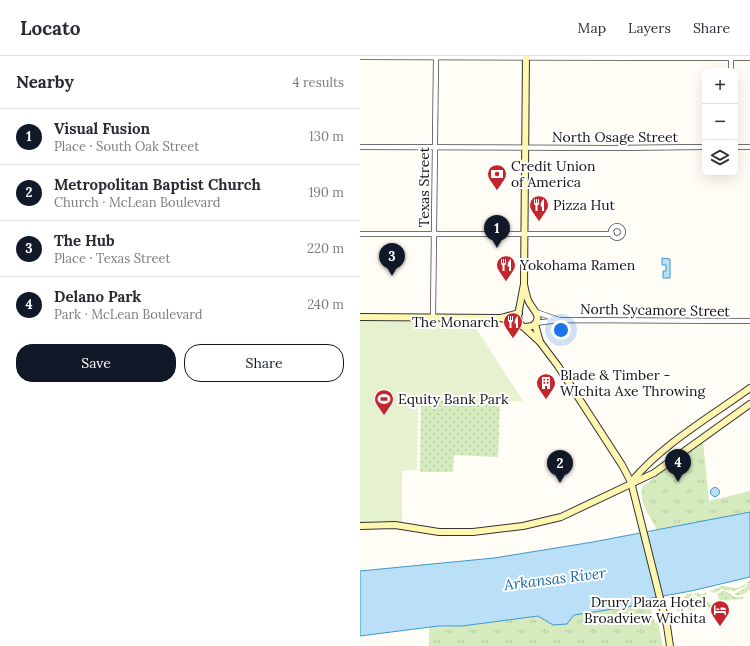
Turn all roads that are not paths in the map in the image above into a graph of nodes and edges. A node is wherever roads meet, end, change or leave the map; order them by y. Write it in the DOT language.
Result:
graph roads {
  1 [pos="360,57"];
  2 [pos="436,57"];
  3 [pos="526,57"];
  4 [pos="731,57"];
  5 [pos="750,58"];
  6 [pos="731,68"];
  7 [pos="360,147"];
  8 [pos="435,147"];
  9 [pos="702,147"];
  10 [pos="738,147"];
  11 [pos="750,147"];
  12 [pos="525,148"];
  13 [pos="360,234"];
  14 [pos="434,234"];
  15 [pos="524,234"];
  16 [pos="612,234"];
  17 [pos="524,284"];
  18 [pos="535,310"];
  19 [pos="519,312"];
  20 [pos="360,317"];
  21 [pos="433,318"];
  22 [pos="501,318"];
  23 [pos="559,320"];
  24 [pos="750,321"];
  25 [pos="536,324"];
  26 [pos="522,326"];
  27 [pos="540,342"];
  28 [pos="750,388"];
  29 [pos="750,404"];
  30 [pos="631,482"];
  31 [pos="360,526"];
  32 [pos="671,644"];
  1 -- 2 [label="street"];
  2 -- 3 [label="street"];
  2 -- 8 [label="street, Texas Street"];
  3 -- 4 [label="street"];
  3 -- 12 [label="main road"];
  4 -- 5 [label="street"];
  4 -- 6 [label="street"];
  7 -- 8 [label="street, North Osage Street"];
  8 -- 12 [label="street, North Osage Street"];
  8 -- 14 [label="street, Texas Street"];
  9 -- 12 [label="street, North Osage Street"];
  10 -- 11 [label="street"];
  12 -- 15 [label="main road"];
  13 -- 14 [label="street"];
  14 -- 15 [label="street"];
  14 -- 21 [label="street, Texas Street"];
  15 -- 16 [label="street"];
  15 -- 17 [label="main road"];
  17 -- 18 [label="main road"];
  17 -- 19 [label="main road"];
  18 -- 19 [label="main road"];
  18 -- 23 [label="street, North Sycamore Street"];
  18 -- 25 [label="main road"];
  19 -- 22 [label="main road"];
  19 -- 26 [label="main road"];
  20 -- 21 [label="main road"];
  21 -- 22 [label="main road"];
  22 -- 26 [label="main road"];
  23 -- 24 [label="street, North Sycamore Street"];
  23 -- 25 [label="street, North Sycamore Street"];
  25 -- 26 [label="main road"];
  25 -- 27 [label="main road"];
  26 -- 27 [label="main road"];
  27 -- 30 [label="main road"];
  28 -- 30 [label="main road"];
  29 -- 30 [label="main road"];
  30 -- 31 [label="main road"];
  30 -- 32 [label="main road"];
}
